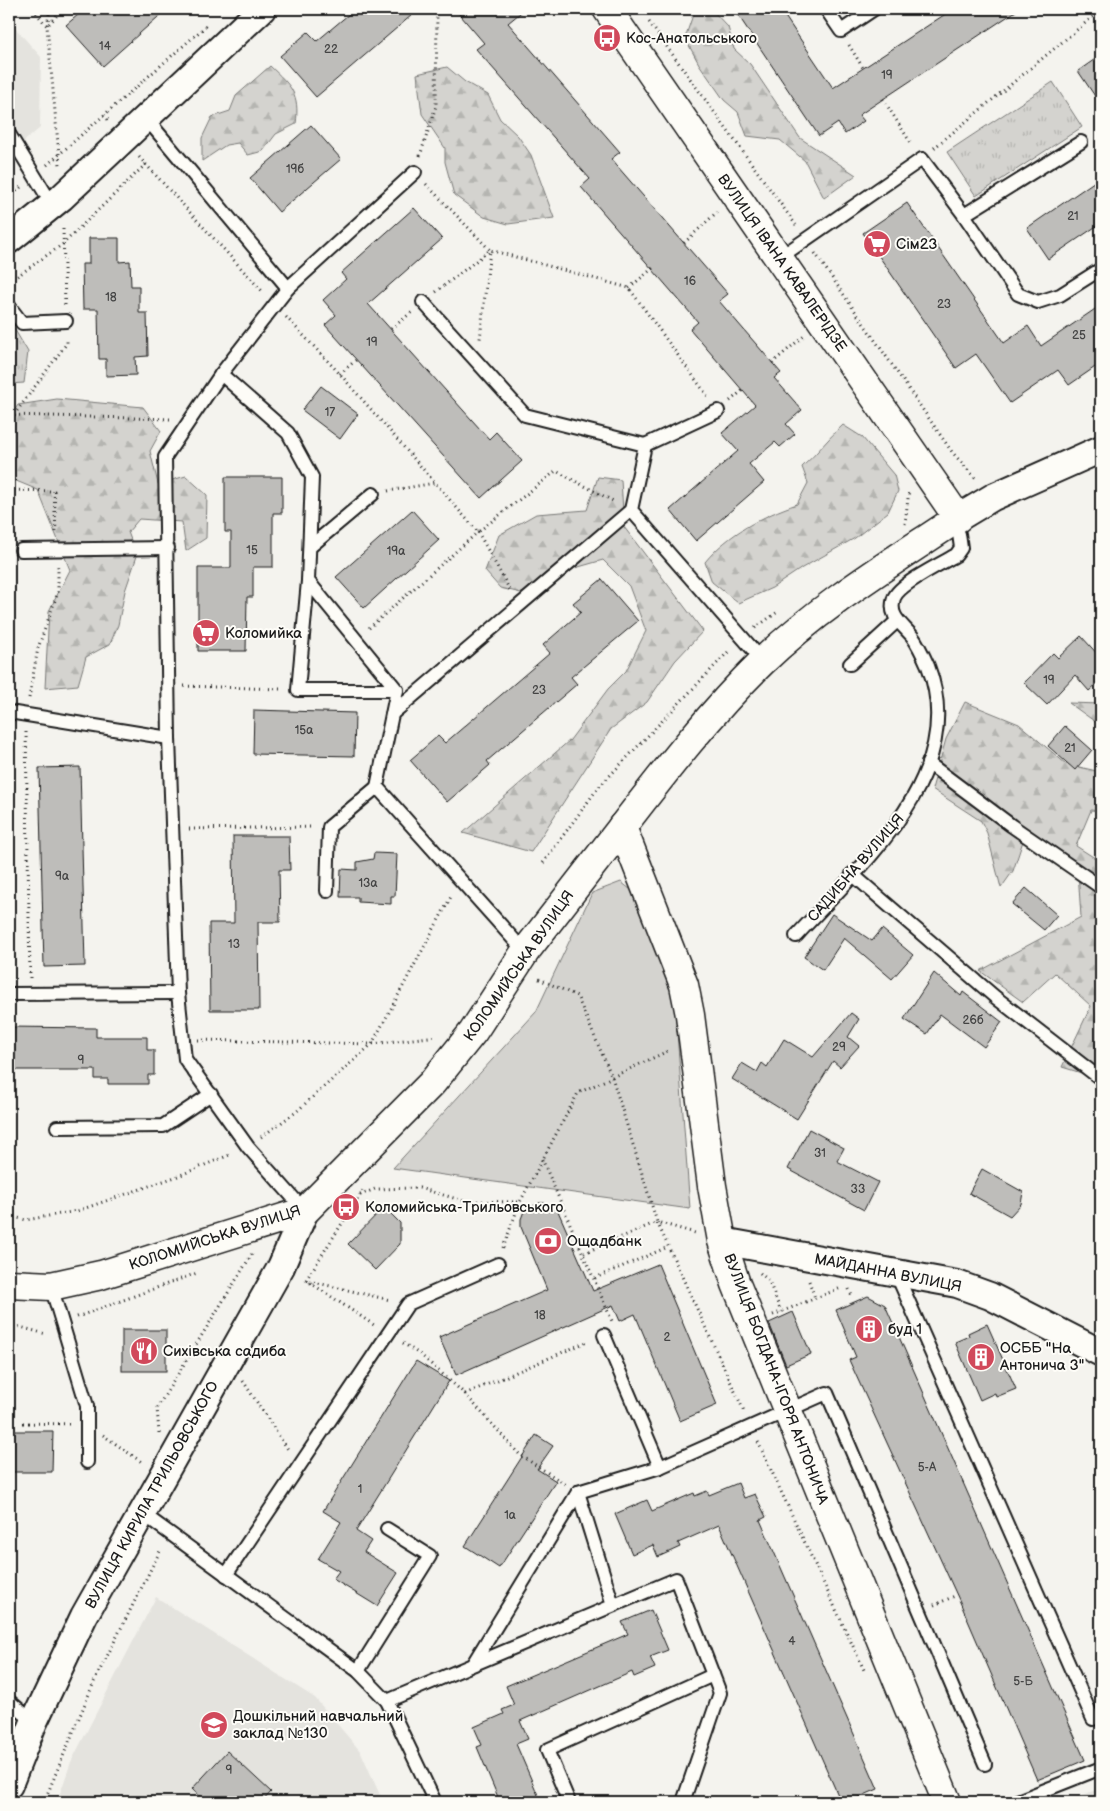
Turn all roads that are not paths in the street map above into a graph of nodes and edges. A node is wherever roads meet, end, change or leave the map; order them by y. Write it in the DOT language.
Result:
graph roads {
  1 [pos="262,9"];
  2 [pos="607,9"];
  3 [pos="826,9"];
  4 [pos="874,9"];
  5 [pos="145,117"];
  6 [pos="9,134"];
  7 [pos="1081,142"];
  8 [pos="415,172"];
  9 [pos="57,202"];
  10 [pos="964,215"];
  11 [pos="9,240"];
  12 [pos="779,258"];
  13 [pos="1101,269"];
  14 [pos="288,288"];
  15 [pos="423,302"];
  16 [pos="9,306"];
  17 [pos="66,321"];
  18 [pos="221,374"];
  19 [pos="718,411"];
  20 [pos="644,445"];
  21 [pos="1101,450"];
  22 [pos="373,494"];
  23 [pos="631,510"];
  24 [pos="954,520"];
  25 [pos="311,546"];
  26 [pos="168,548"];
  27 [pos="21,550"];
  28 [pos="308,581"];
  29 [pos="896,621"];
  30 [pos="763,661"];
  31 [pos="850,664"];
  32 [pos="397,690"];
  33 [pos="9,712"];
  34 [pos="392,714"];
  35 [pos="169,738"];
  36 [pos="928,763"];
  37 [pos="378,787"];
  38 [pos="622,827"];
  39 [pos="852,874"];
  40 [pos="1099,886"];
  41 [pos="327,891"];
  42 [pos="796,936"];
  43 [pos="525,952"];
  44 [pos="178,993"];
  45 [pos="9,994"];
  46 [pos="1097,1076"];
  47 [pos="211,1094"];
  48 [pos="57,1127"];
  49 [pos="305,1211"];
  50 [pos="722,1241"];
  51 [pos="498,1264"];
  52 [pos="896,1273"];
  53 [pos="9,1284"];
  54 [pos="51,1286"];
  55 [pos="604,1335"];
  56 [pos="1101,1353"];
  57 [pos="786,1412"];
  58 [pos="86,1462"];
  59 [pos="660,1467"];
  60 [pos="578,1492"];
  61 [pos="142,1513"];
  62 [pos="387,1529"];
  63 [pos="226,1575"];
  64 [pos="613,1605"];
  65 [pos="473,1664"];
  66 [pos="358,1671"];
  67 [pos="713,1675"];
  68 [pos="9,1701"];
  69 [pos="387,1701"];
  70 [pos="1093,1719"];
  71 [pos="34,1722"];
  72 [pos="984,1764"];
  73 [pos="1101,1768"];
  74 [pos="9,1785"];
  75 [pos="435,1802"];
  76 [pos="568,1802"];
  77 [pos="683,1802"];
  78 [pos="947,1802"];
  79 [pos="1014,1802"];
  1 -- 5 [label="street"];
  2 -- 12 [label="main road, ВУЛИЦЯ ІВАНА КАВАЛЕРІДЗЕ"];
  3 -- 4 [label="lane"];
  5 -- 9 [label="street"];
  5 -- 14 [label="lane"];
  6 -- 9 [label="lane"];
  7 -- 10 [label="lane"];
  8 -- 14 [label="lane"];
  9 -- 11 [label="street"];
  10 -- 12 [label="lane"];
  10 -- 13 [label="lane"];
  12 -- 24 [label="main road, ВУЛИЦЯ ІВАНА КАВАЛЕРІДЗЕ"];
  14 -- 18 [label="lane"];
  15 -- 20 [label="lane"];
  16 -- 17 [label="lane"];
  18 -- 25 [label="lane"];
  18 -- 26 [label="lane"];
  19 -- 20 [label="lane"];
  20 -- 23 [label="lane"];
  21 -- 24 [label="street"];
  22 -- 25 [label="lane"];
  23 -- 30 [label="lane"];
  23 -- 34 [label="lane"];
  24 -- 29 [label="lane"];
  24 -- 30 [label="main road, КОЛОМИЙСЬКА ВУЛИЦЯ"];
  25 -- 28 [label="lane"];
  26 -- 27 [label="lane"];
  26 -- 35 [label="lane"];
  28 -- 32 [label="lane"];
  28 -- 32 [label="lane"];
  29 -- 31 [label="lane"];
  29 -- 36 [label="lane, САДИБНА ВУЛИЦЯ"];
  30 -- 38 [label="main road, КОЛОМИЙСЬКА ВУЛИЦЯ"];
  32 -- 34 [label="lane"];
  33 -- 35 [label="lane"];
  34 -- 37 [label="lane"];
  35 -- 44 [label="lane"];
  36 -- 39 [label="lane, САДИБНА ВУЛИЦЯ"];
  36 -- 40 [label="lane"];
  37 -- 41 [label="lane"];
  37 -- 43 [label="lane"];
  38 -- 43 [label="main road, КОЛОМИЙСЬКА ВУЛИЦЯ"];
  38 -- 50 [label="main road, ВУЛИЦЯ БОГДАНА-ІГОРЯ АНТОНИЧА"];
  39 -- 42 [label="lane, САДИБНА ВУЛИЦЯ"];
  39 -- 46 [label="lane"];
  43 -- 49 [label="main road, КОЛОМИЙСЬКА ВУЛИЦЯ"];
  44 -- 45 [label="lane"];
  44 -- 47 [label="lane"];
  47 -- 48 [label="lane"];
  47 -- 49 [label="lane"];
  49 -- 54 [label="main road, КОЛОМИЙСЬКА ВУЛИЦЯ"];
  49 -- 61 [label="street, ВУЛИЦЯ КИРИЛА ТРИЛЬОВСЬКОГО"];
  50 -- 52 [label="street, МАЙДАННА ВУЛИЦЯ"];
  50 -- 57 [label="main road, ВУЛИЦЯ БОГДАНА-ІГОРЯ АНТОНИЧА"];
  51 -- 63 [label="lane"];
  52 -- 56 [label="street, МАЙДАННА ВУЛИЦЯ"];
  52 -- 70 [label="lane"];
  53 -- 54 [label="main road, КОЛОМИЙСЬКА ВУЛИЦЯ"];
  54 -- 58 [label="lane"];
  55 -- 59 [label="lane"];
  57 -- 59 [label="lane"];
  57 -- 72 [label="lane"];
  57 -- 78 [label="main road, ВУЛИЦЯ БОГДАНА-ІГОРЯ АНТОНИЧА"];
  59 -- 60 [label="lane"];
  60 -- 64 [label="lane"];
  60 -- 65 [label="lane"];
  61 -- 63 [label="lane"];
  61 -- 71 [label="street, ВУЛИЦЯ КИРИЛА ТРИЛЬОВСЬКОГО"];
  62 -- 66 [label="lane"];
  63 -- 66 [label="lane"];
  64 -- 65 [label="lane"];
  64 -- 67 [label="lane"];
  65 -- 69 [label="lane"];
  66 -- 69 [label="lane"];
  67 -- 76 [label="lane"];
  67 -- 77 [label="lane"];
  68 -- 71 [label="lane"];
  69 -- 75 [label="lane"];
  71 -- 74 [label="street, ВУЛИЦЯ КИРИЛА ТРИЛЬОВСЬКОГО"];
  73 -- 79 [label="lane"];
}
